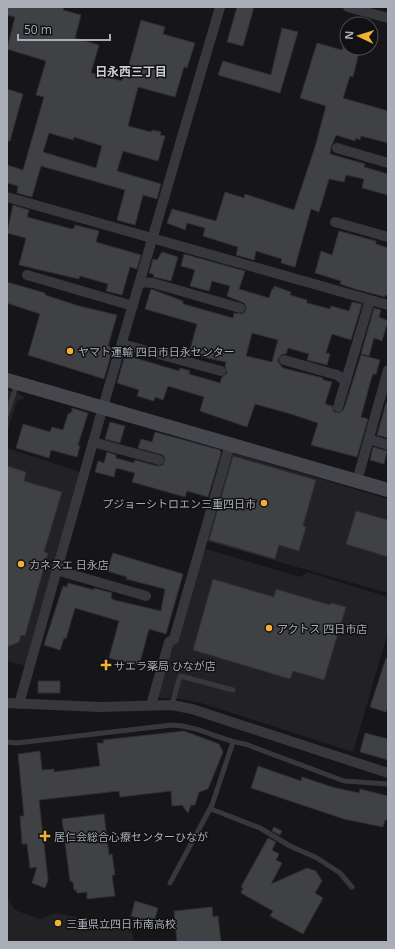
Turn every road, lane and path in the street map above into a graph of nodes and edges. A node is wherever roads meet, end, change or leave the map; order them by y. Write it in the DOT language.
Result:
graph roads {
  1 [pos="220,7"];
  2 [pos="348,7"];
  3 [pos="388,18"];
  4 [pos="337,148"];
  5 [pos="388,162"];
  6 [pos="7,197"];
  7 [pos="335,222"];
  8 [pos="388,237"];
  9 [pos="153,239"];
  10 [pos="28,275"];
  11 [pos="140,282"];
  12 [pos="370,300"];
  13 [pos="388,305"];
  14 [pos="134,306"];
  15 [pos="240,308"];
  16 [pos="122,344"];
  17 [pos="284,360"];
  18 [pos="388,370"];
  19 [pos="221,371"];
  20 [pos="346,381"];
  21 [pos="12,382"];
  22 [pos="386,385"];
  23 [pos="103,407"];
  24 [pos="338,407"];
  25 [pos="7,414"];
  26 [pos="369,439"];
  27 [pos="93,442"];
  28 [pos="230,444"];
  29 [pos="388,444"];
  30 [pos="159,460"];
  31 [pos="357,481"];
  32 [pos="388,490"];
  33 [pos="56,570"];
  34 [pos="146,596"];
  35 [pos="233,690"];
  36 [pos="7,703"];
  37 [pos="19,704"];
  38 [pos="172,705"];
  39 [pos="151,706"];
  40 [pos="7,742"];
  41 [pos="233,742"];
  42 [pos="388,773"];
  43 [pos="388,784"];
  44 [pos="210,809"];
  45 [pos="170,883"];
  46 [pos="352,887"];
  1 -- 9 [label="street"];
  2 -- 3 [label="street"];
  4 -- 5 [label="street"];
  6 -- 9 [label="street"];
  7 -- 8 [label="street"];
  9 -- 11 [label="street"];
  9 -- 12 [label="street"];
  10 -- 14 [label="street"];
  11 -- 14 [label="street"];
  11 -- 15 [label="street"];
  12 -- 13 [label="street"];
  12 -- 20 [label="street"];
  14 -- 16 [label="street"];
  16 -- 19 [label="street"];
  16 -- 23 [label="street"];
  17 -- 20 [label="street"];
  18 -- 22 [label="street"];
  20 -- 24 [label="street"];
  21 -- 23 [label="street"];
  21 -- 25 [label="lane"];
  22 -- 26 [label="street"];
  23 -- 27 [label="street"];
  23 -- 28 [label="street"];
  26 -- 29 [label="street"];
  26 -- 31 [label="street"];
  27 -- 30 [label="street"];
  27 -- 33 [label="street"];
  28 -- 31 [label="street"];
  28 -- 39 [label="street"];
  31 -- 32 [label="street"];
  33 -- 34 [label="street"];
  33 -- 37 [label="street"];
  35 -- 38 [label="lane"];
  36 -- 37 [label="street"];
  37 -- 39 [label="street"];
  38 -- 39 [label="street"];
  38 -- 42 [label="street"];
  40 -- 41 [label="lane"];
  41 -- 43 [label="lane"];
  41 -- 44 [label="lane"];
  44 -- 45 [label="lane"];
  44 -- 46 [label="lane"];
}
